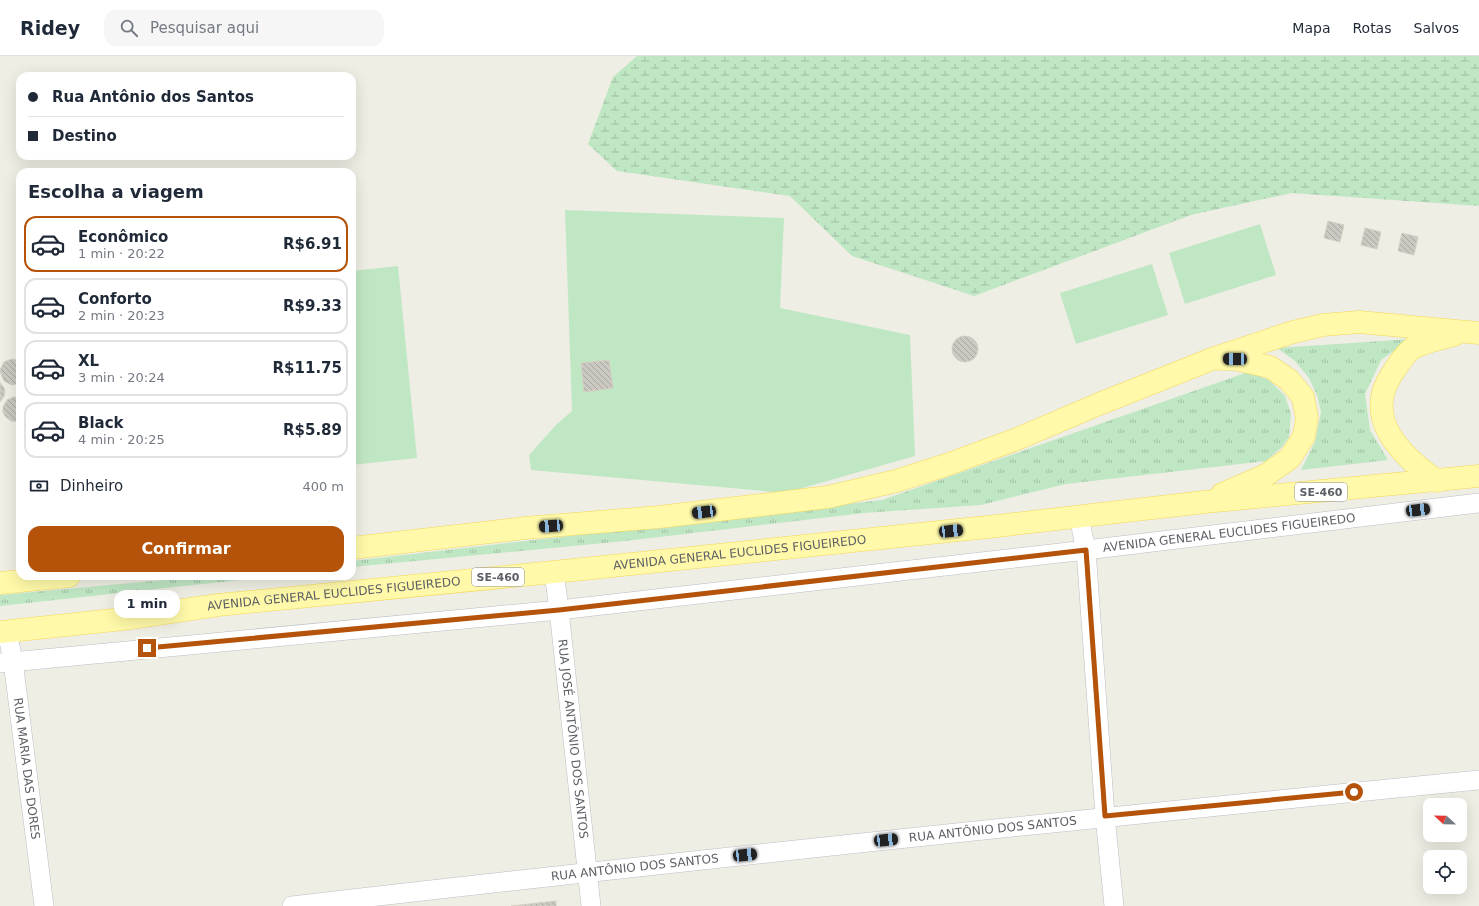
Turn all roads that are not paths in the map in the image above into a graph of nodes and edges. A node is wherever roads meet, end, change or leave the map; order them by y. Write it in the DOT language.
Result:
graph roads {
  1 [pos="1473,332"];
  2 [pos="1212,359"];
  3 [pos="1479,476"];
  4 [pos="1437,481"];
  5 [pos="1204,502"];
  6 [pos="1479,503"];
  7 [pos="1080,517"];
  8 [pos="356,548"];
  9 [pos="1086,550"];
  10 [pos="554,572"];
  11 [pos="30,580"];
  12 [pos="0,583"];
  13 [pos="559,610"];
  14 [pos="3,631"];
  15 [pos="6,662"];
  16 [pos="1479,780"];
  17 [pos="1105,816"];
  18 [pos="588,872"];
  19 [pos="44,906"];
  20 [pos="292,906"];
  21 [pos="591,906"];
  22 [pos="1114,906"];
  1 -- 2 [label="main road"];
  1 -- 4 [label="main road"];
  2 -- 5 [label="main road"];
  2 -- 8 [label="main road"];
  3 -- 4 [label="main road, AVENIDA GENERAL EUCLIDES FIGUEIREDO / SE-460"];
  4 -- 5 [label="main road, AVENIDA GENERAL EUCLIDES FIGUEIREDO / SE-460"];
  5 -- 7 [label="main road, AVENIDA GENERAL EUCLIDES FIGUEIREDO / SE-460"];
  6 -- 9 [label="street, AVENIDA GENERAL EUCLIDES FIGUEIREDO"];
  7 -- 9 [label="street"];
  7 -- 10 [label="main road, AVENIDA GENERAL EUCLIDES FIGUEIREDO / SE-460"];
  9 -- 13 [label="street, AVENIDA GENERAL EUCLIDES FIGUEIREDO"];
  9 -- 17 [label="street"];
  10 -- 13 [label="street, RUA JOSÉ ANTÔNIO DOS SANTOS"];
  10 -- 14 [label="main road, AVENIDA GENERAL EUCLIDES FIGUEIREDO / SE-460"];
  11 -- 12 [label="main road"];
  13 -- 15 [label="street, AVENIDA GENERAL EUCLIDES FIGUEIREDO"];
  13 -- 18 [label="street, RUA JOSÉ ANTÔNIO DOS SANTOS"];
  14 -- 15 [label="street, RUA MARIA DAS DORES"];
  15 -- 19 [label="street, RUA MARIA DAS DORES"];
  16 -- 17 [label="street, RUA ANTÔNIO DOS SANTOS"];
  17 -- 18 [label="street, RUA ANTÔNIO DOS SANTOS"];
  17 -- 22 [label="street"];
  18 -- 20 [label="street, RUA ANTÔNIO DOS SANTOS"];
  18 -- 21 [label="street, RUA JOSÉ ANTÔNIO DOS SANTOS"];
}
